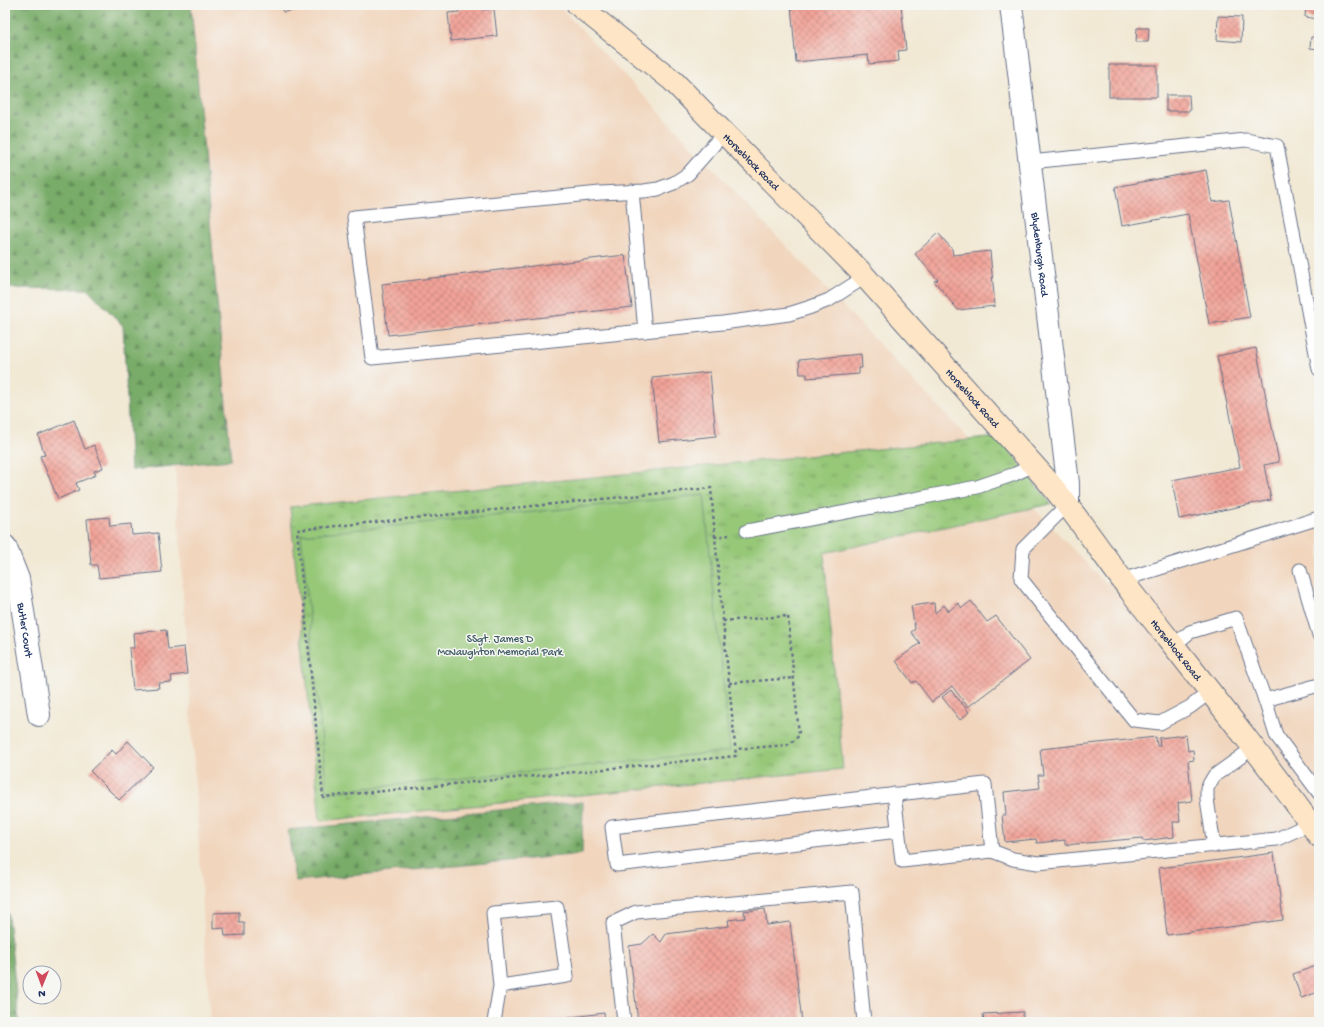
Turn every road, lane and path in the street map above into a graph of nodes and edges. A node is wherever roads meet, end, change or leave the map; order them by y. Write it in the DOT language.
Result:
graph roads {
  1 [pos="578,5"];
  2 [pos="1011,5"];
  3 [pos="724,133"];
  4 [pos="1030,162"];
  5 [pos="632,191"];
  6 [pos="865,277"];
  7 [pos="645,331"];
  8 [pos="1319,369"];
  9 [pos="1034,465"];
  10 [pos="1068,504"];
  11 [pos="1319,518"];
  12 [pos="747,531"];
  13 [pos="715,537"];
  14 [pos="5,546"];
  15 [pos="1300,570"];
  16 [pos="1122,580"];
  17 [pos="723,621"];
  18 [pos="1319,635"];
  19 [pos="1173,646"];
  20 [pos="794,678"];
  21 [pos="729,683"];
  22 [pos="1319,685"];
  23 [pos="1210,692"];
  24 [pos="1264,700"];
  25 [pos="39,715"];
  26 [pos="1253,748"];
  27 [pos="736,749"];
  28 [pos="1319,793"];
  29 [pos="894,794"];
  30 [pos="1316,826"];
  31 [pos="898,831"];
  32 [pos="1214,846"];
  33 [pos="992,851"];
  34 [pos="500,986"];
  35 [pos="494,1022"];
  36 [pos="624,1022"];
  37 [pos="864,1022"];
  1 -- 3 [label="street, Horseblock Road"];
  2 -- 4 [label="street, Blydenburgh Road"];
  3 -- 5 [label="lane"];
  3 -- 6 [label="street, Horseblock Road"];
  4 -- 8 [label="lane"];
  4 -- 10 [label="street, Blydenburgh Road"];
  5 -- 7 [label="lane"];
  5 -- 7 [label="lane"];
  6 -- 7 [label="lane"];
  6 -- 9 [label="street, Horseblock Road"];
  9 -- 10 [label="street, Horseblock Road"];
  9 -- 12 [label="lane"];
  10 -- 16 [label="street, Horseblock Road"];
  10 -- 23 [label="lane"];
  11 -- 16 [label="lane"];
  12 -- 13 [label="path"];
  13 -- 17 [label="path"];
  13 -- 27 [label="path"];
  14 -- 25 [label="street, Butler Court"];
  15 -- 18 [label="lane"];
  16 -- 19 [label="street, Horseblock Road"];
  17 -- 20 [label="path"];
  17 -- 21 [label="path"];
  19 -- 23 [label="street, Horseblock Road"];
  19 -- 24 [label="lane"];
  20 -- 21 [label="path"];
  20 -- 27 [label="path"];
  21 -- 27 [label="path"];
  22 -- 24 [label="lane"];
  23 -- 26 [label="street, Horseblock Road"];
  24 -- 28 [label="lane"];
  26 -- 30 [label="street, Horseblock Road"];
  26 -- 32 [label="lane"];
  29 -- 31 [label="lane"];
  29 -- 31 [label="lane"];
  29 -- 33 [label="lane"];
  30 -- 32 [label="lane"];
  31 -- 33 [label="lane"];
  32 -- 33 [label="lane"];
  34 -- 34 [label="lane"];
  34 -- 35 [label="lane"];
  36 -- 37 [label="lane"];
}
